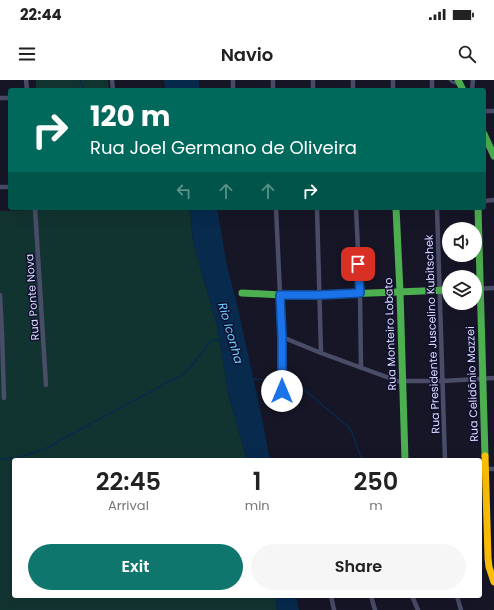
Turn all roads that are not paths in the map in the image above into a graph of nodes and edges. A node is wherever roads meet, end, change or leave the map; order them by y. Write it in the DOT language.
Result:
graph roads {
  1 [pos="450,80"];
  2 [pos="460,85"];
  3 [pos="486,138"];
  4 [pos="494,156"];
  5 [pos="35,210"];
  6 [pos="276,210"];
  7 [pos="317,210"];
  8 [pos="356,210"];
  9 [pos="396,210"];
  10 [pos="437,210"];
  11 [pos="478,210"];
  12 [pos="478,270"];
  13 [pos="482,288"];
  14 [pos="494,288"];
  15 [pos="440,291"];
  16 [pos="400,292"];
  17 [pos="242,293"];
  18 [pos="360,293"];
  19 [pos="0,295"];
  20 [pos="280,295"];
  21 [pos="319,295"];
  22 [pos="479,310"];
  23 [pos="1,334"];
  24 [pos="282,337"];
  25 [pos="321,353"];
  26 [pos="361,368"];
  27 [pos="494,378"];
  28 [pos="482,379"];
  29 [pos="443,381"];
  30 [pos="403,382"];
  31 [pos="46,385"];
  32 [pos="4,398"];
  33 [pos="282,405"];
  34 [pos="405,458"];
  35 [pos="445,458"];
  36 [pos="483,469"];
  37 [pos="494,469"];
  38 [pos="494,582"];
  39 [pos="331,598"];
  40 [pos="372,598"];
  41 [pos="413,598"];
  42 [pos="457,598"];
  43 [pos="334,610"];
  44 [pos="376,610"];
  45 [pos="418,610"];
  46 [pos="461,610"];
  1 -- 2 [label="lane"];
  3 -- 4 [label="street"];
  5 -- 31 [label="street, Rua Ponte Nova"];
  6 -- 20 [label="street"];
  7 -- 21 [label="street"];
  8 -- 18 [label="street"];
  9 -- 16 [label="street, Rua Monteiro Lobato"];
  10 -- 15 [label="street, Rua Presidente Juscelino Kubitschek"];
  11 -- 12 [label="street, Rua Celidônio Mazzei"];
  13 -- 14 [label="street"];
  15 -- 16 [label="street"];
  15 -- 29 [label="street, Rua Presidente Juscelino Kubitschek"];
  16 -- 18 [label="street"];
  16 -- 30 [label="street, Rua Monteiro Lobato"];
  17 -- 20 [label="street"];
  18 -- 21 [label="street"];
  18 -- 26 [label="street"];
  19 -- 23 [label="street"];
  20 -- 21 [label="street"];
  20 -- 24 [label="street"];
  21 -- 25 [label="street"];
  22 -- 28 [label="street, Rua Celidônio Mazzei"];
  23 -- 32 [label="street"];
  24 -- 25 [label="street"];
  24 -- 33 [label="street"];
  25 -- 26 [label="street"];
  26 -- 30 [label="street"];
  27 -- 28 [label="street"];
  28 -- 29 [label="street"];
  28 -- 36 [label="street, Rua Celidônio Mazzei"];
  29 -- 30 [label="street"];
  29 -- 35 [label="street, Rua Presidente Juscelino Kubitschek"];
  30 -- 34 [label="street, Rua Monteiro Lobato"];
  36 -- 37 [label="street"];
  36 -- 38 [label="street, Rua Celidônio Mazzei"];
  39 -- 43 [label="street"];
  40 -- 44 [label="street"];
  41 -- 45 [label="street"];
  42 -- 46 [label="street"];
}
